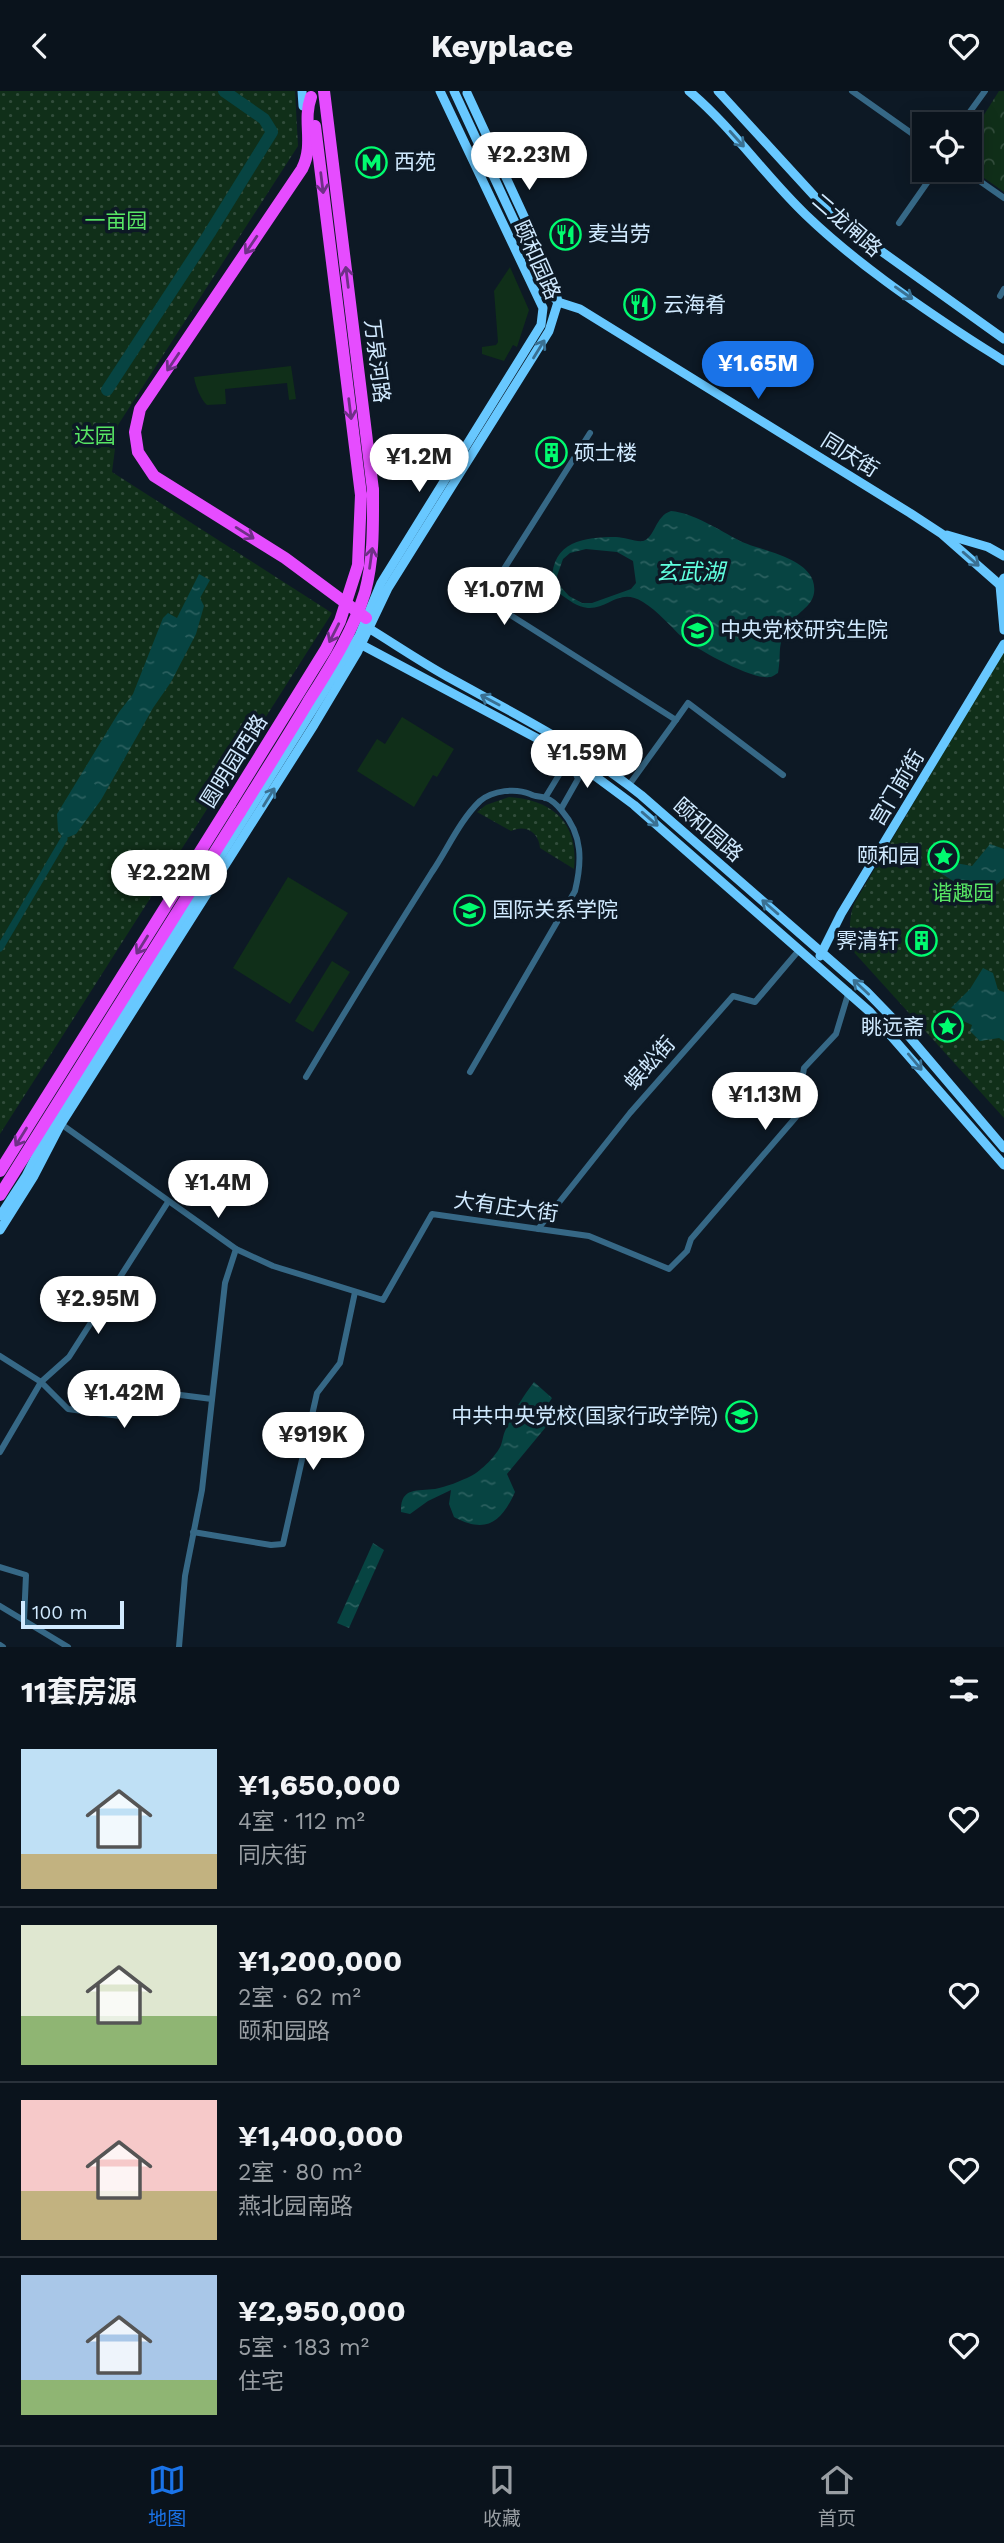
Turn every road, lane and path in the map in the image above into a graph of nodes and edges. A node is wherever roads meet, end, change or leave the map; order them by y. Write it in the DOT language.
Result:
graph roads {
  1 [pos="324,91"];
  2 [pos="440,91"];
  3 [pos="454,91"];
  4 [pos="689,91"];
  5 [pos="718,91"];
  6 [pos="985,91"];
  7 [pos="468,92"];
  8 [pos="857,92"];
  9 [pos="307,96"];
  10 [pos="460,103"];
  11 [pos="970,112"];
  12 [pos="912,133"];
  13 [pos="928,182"];
  14 [pos="981,182"];
  15 [pos="1004,198"];
  16 [pos="899,223"];
  17 [pos="558,302"];
  18 [pos="544,308"];
  19 [pos="1004,339"];
  20 [pos="1004,361"];
  21 [pos="590,433"];
  22 [pos="361,495"];
  23 [pos="942,534"];
  24 [pos="1004,556"];
  25 [pos="1002,581"];
  26 [pos="368,624"];
  27 [pos="1004,630"];
  28 [pos="1004,644"];
  29 [pos="362,645"];
  30 [pos="676,720"];
  31 [pos="575,765"];
  32 [pos="783,775"];
  33 [pos="629,785"];
  34 [pos="545,798"];
  35 [pos="235,808"];
  36 [pos="561,809"];
  37 [pos="800,949"];
  38 [pos="822,952"];
  39 [pos="815,962"];
  40 [pos="849,991"];
  41 [pos="470,1072"];
  42 [pos="306,1077"];
  43 [pos="61,1124"];
  44 [pos="1004,1148"];
  45 [pos="1004,1165"];
  46 [pos="0,1171"];
  47 [pos="0,1195"];
  48 [pos="168,1202"];
  49 [pos="0,1216"];
  50 [pos="538,1229"];
  51 [pos="0,1230"];
  52 [pos="236,1248"];
  53 [pos="355,1292"];
  54 [pos="0,1356"];
  55 [pos="41,1382"];
  56 [pos="212,1399"];
  57 [pos="0,1452"];
  58 [pos="193,1532"];
  59 [pos="0,1567"];
  60 [pos="0,1606"];
  61 [pos="24,1620"];
  62 [pos="68,1647"];
  63 [pos="179,1647"];
  35 -- 1 [label="highway, 万泉河路, one-way, bridge"];
  2 -- 18 [label="main road, 颐和园路"];
  3 -- 10 [label="main road, 颐和园路"];
  4 -- 20 [label="main road, 二龙闸路, one-way"];
  5 -- 19 [label="main road, 二龙闸路"];
  6 -- 11 [label="street"];
  7 -- 10 [label="main road"];
  7 -- 17 [label="main road, 颐和园路"];
  8 -- 12 [label="street"];
  9 -- 22 [label="highway, 万泉河路, one-way"];
  9 -- 26 [label="highway, one-way"];
  10 -- 17 [label="main road, 颐和园路"];
  13 -- 16 [label="street"];
  14 -- 15 [label="street"];
  17 -- 18 [label="main road"];
  17 -- 23 [label="main road, 同庆街"];
  26 -- 17 [label="main road, 颐和园路, one-way"];
  18 -- 26 [label="main road, 颐和园路"];
  21 -- 30 [label="street"];
  22 -- 35 [label="highway, 圆明园西路, one-way, bridge"];
  23 -- 24 [label="main road"];
  23 -- 25 [label="main road, one-way"];
  25 -- 27 [label="main road"];
  26 -- 29 [label="main road"];
  33 -- 26 [label="main road, 颐和园路, one-way"];
  26 -- 49 [label="main road, 圆明园西路"];
  28 -- 38 [label="main road, 宫门前街"];
  29 -- 31 [label="main road, 颐和园路"];
  43 -- 29 [label="main road, one-way"];
  30 -- 32 [label="street"];
  30 -- 33 [label="street"];
  31 -- 34 [label="street"];
  31 -- 36 [label="street"];
  31 -- 37 [label="main road, 颐和园路, one-way"];
  38 -- 33 [label="main road, 颐和园路, one-way"];
  34 -- 36 [label="street"];
  34 -- 42 [label="street"];
  35 -- 46 [label="highway, 圆明园西路, one-way"];
  35 -- 47 [label="highway, 圆明园西路"];
  36 -- 41 [label="street"];
  37 -- 39 [label="main road, 颐和园路"];
  37 -- 50 [label="street, 蜈蚣街"];
  38 -- 39 [label="main road, 宫门前街"];
  44 -- 38 [label="main road, 颐和园路, one-way"];
  39 -- 40 [label="main road, 颐和园路"];
  40 -- 45 [label="main road, 颐和园路, one-way"];
  40 -- 50 [label="street, 大有庄大街"];
  43 -- 48 [label="street"];
  43 -- 51 [label="main road"];
  48 -- 52 [label="street"];
  48 -- 55 [label="street"];
  50 -- 53 [label="street, 大有庄大街"];
  52 -- 53 [label="street"];
  52 -- 56 [label="street"];
  53 -- 58 [label="street"];
  54 -- 55 [label="street"];
  55 -- 56 [label="street"];
  55 -- 57 [label="street"];
  56 -- 58 [label="street"];
  58 -- 63 [label="street"];
  59 -- 61 [label="street"];
  60 -- 61 [label="street"];
  61 -- 62 [label="street"];
}
